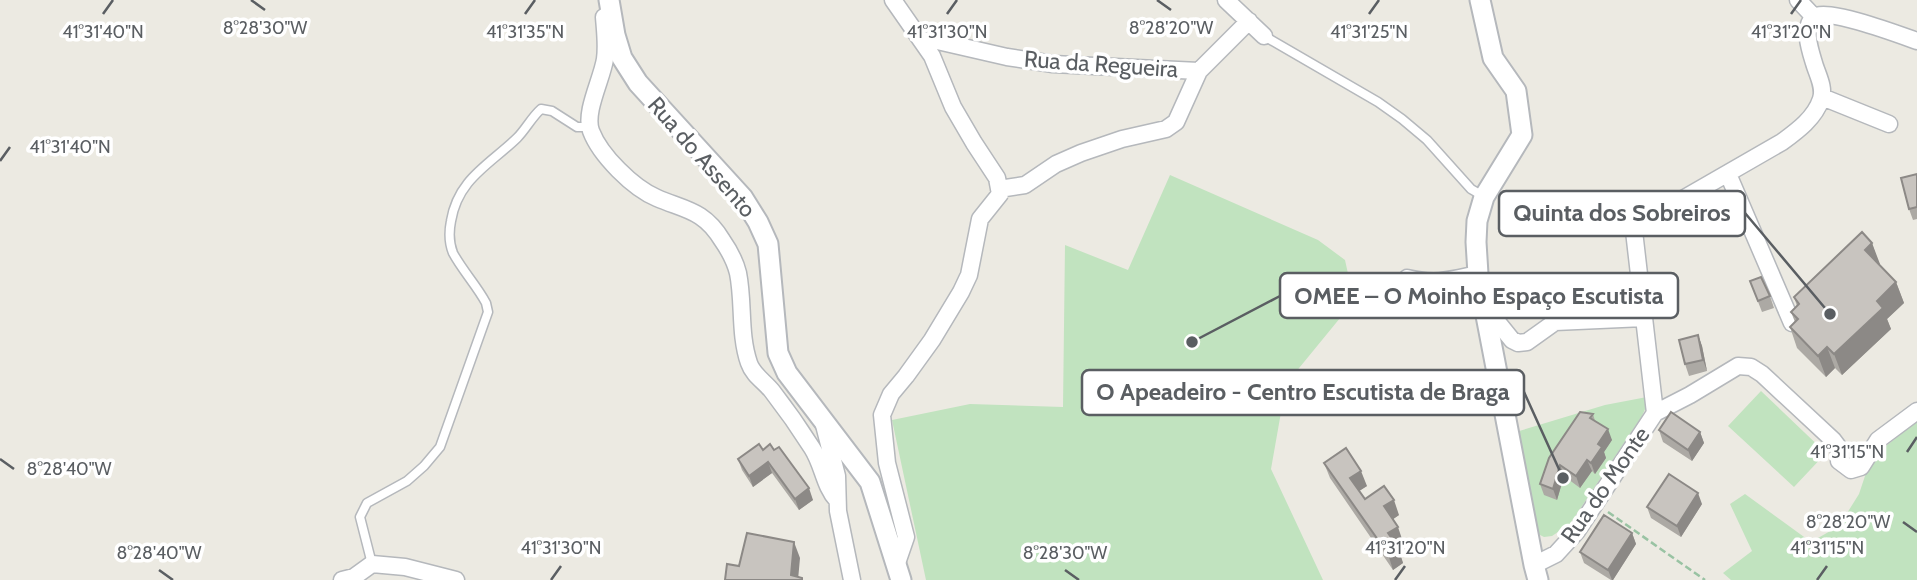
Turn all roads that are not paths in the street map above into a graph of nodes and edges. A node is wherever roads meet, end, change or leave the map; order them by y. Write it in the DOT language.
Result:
graph roads {
  1 [pos="602,0"];
  2 [pos="609,0"];
  3 [pos="893,0"];
  4 [pos="1226,0"];
  5 [pos="1480,0"];
  6 [pos="1798,0"];
  7 [pos="1814,17"];
  8 [pos="1249,21"];
  9 [pos="1264,36"];
  10 [pos="922,41"];
  11 [pos="1917,41"];
  12 [pos="1199,71"];
  13 [pos="1822,97"];
  14 [pos="1889,124"];
  15 [pos="589,127"];
  16 [pos="1728,174"];
  17 [pos="999,189"];
  18 [pos="1484,197"];
  19 [pos="1478,274"];
  20 [pos="1407,278"];
  21 [pos="1485,314"];
  22 [pos="1644,318"];
  23 [pos="1792,323"];
  24 [pos="1917,411"];
  25 [pos="1655,413"];
  26 [pos="823,419"];
  27 [pos="837,500"];
  28 [pos="372,564"];
  29 [pos="899,573"];
  30 [pos="1536,573"];
  31 [pos="342,580"];
  32 [pos="456,580"];
  33 [pos="852,580"];
  1 -- 15 [label="street"];
  2 -- 26 [label="street, Rua do Assento"];
  3 -- 10 [label="street"];
  4 -- 8 [label="street"];
  5 -- 18 [label="street"];
  6 -- 7 [label="street"];
  7 -- 11 [label="street"];
  7 -- 13 [label="street"];
  8 -- 9 [label="street"];
  8 -- 12 [label="street"];
  9 -- 18 [label="lane"];
  10 -- 12 [label="street, Rua da Regueira"];
  10 -- 17 [label="street"];
  12 -- 17 [label="street"];
  13 -- 14 [label="street"];
  13 -- 16 [label="street, Rua do Monte"];
  15 -- 27 [label="street"];
  15 -- 28 [label="lane"];
  16 -- 22 [label="street, Rua do Monte"];
  16 -- 23 [label="street"];
  17 -- 29 [label="street"];
  18 -- 19 [label="street"];
  19 -- 20 [label="street"];
  19 -- 21 [label="street"];
  21 -- 22 [label="street"];
  21 -- 30 [label="street"];
  22 -- 25 [label="street, Rua do Monte"];
  24 -- 25 [label="street"];
  25 -- 30 [label="street, Rua do Monte"];
  26 -- 27 [label="street"];
  26 -- 29 [label="street, Rua do Assento"];
  27 -- 33 [label="street"];
  28 -- 31 [label="street"];
  28 -- 32 [label="street"];
}
